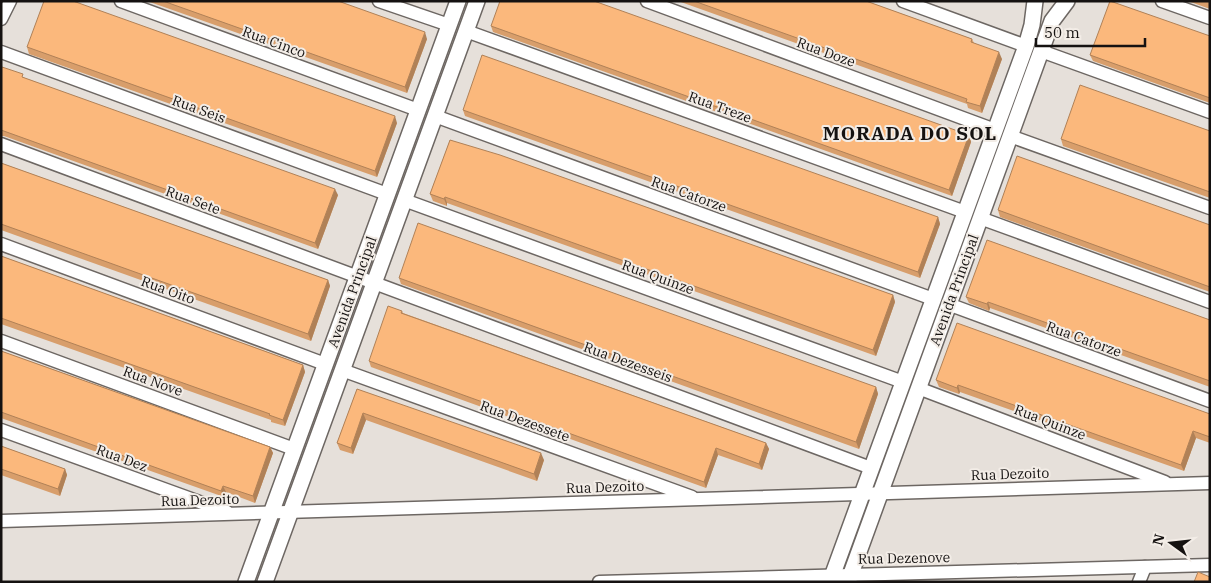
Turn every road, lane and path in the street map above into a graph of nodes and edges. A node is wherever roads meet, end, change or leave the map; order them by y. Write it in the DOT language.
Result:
graph roads {
  1 [pos="10,1"];
  2 [pos="121,1"];
  3 [pos="379,1"];
  4 [pos="458,1"];
  5 [pos="476,1"];
  6 [pos="647,1"];
  7 [pos="903,1"];
  8 [pos="1035,1"];
  9 [pos="1067,1"];
  10 [pos="1162,1"];
  11 [pos="1210,18"];
  12 [pos="1,19"];
  13 [pos="449,25"];
  14 [pos="466,31"];
  15 [pos="1026,46"];
  16 [pos="1,52"];
  17 [pos="1041,52"];
  18 [pos="418,110"];
  19 [pos="1210,112"];
  20 [pos="435,116"];
  21 [pos="995,130"];
  22 [pos="1010,136"];
  23 [pos="1,144"];
  24 [pos="387,194"];
  25 [pos="404,200"];
  26 [pos="1210,208"];
  27 [pos="965,212"];
  28 [pos="980,218"];
  29 [pos="1,244"];
  30 [pos="357,277"];
  31 [pos="374,283"];
  32 [pos="933,299"];
  33 [pos="1210,302"];
  34 [pos="948,304"];
  35 [pos="1,341"];
  36 [pos="325,364"];
  37 [pos="342,370"];
  38 [pos="903,382"];
  39 [pos="918,388"];
  40 [pos="1210,401"];
  41 [pos="1,430"];
  42 [pos="294,449"];
  43 [pos="871,468"];
  44 [pos="1210,483"];
  45 [pos="1172,484"];
  46 [pos="880,493"];
  47 [pos="862,494"];
  48 [pos="698,500"];
  49 [pos="290,512"];
  50 [pos="271,513"];
  51 [pos="233,514"];
  52 [pos="1,521"];
  53 [pos="1210,565"];
  54 [pos="1145,566"];
  55 [pos="831,578"];
  56 [pos="849,578"];
  57 [pos="246,582"];
  58 [pos="265,582"];
  59 [pos="599,582"];
  60 [pos="1139,582"];
  1 -- 12 [label="street"];
  2 -- 18 [label="street, Rua Cinco"];
  3 -- 13 [label="street"];
  4 -- 13 [label="street, Avenida Principal"];
  5 -- 14 [label="street, Avenida Principal"];
  6 -- 21 [label="street, Rua Doze"];
  7 -- 15 [label="street"];
  8 -- 15 [label="street, Avenida Principal"];
  9 -- 17 [label="street, Avenida Principal"];
  10 -- 11 [label="street"];
  13 -- 18 [label="street, Avenida Principal"];
  14 -- 20 [label="street, Avenida Principal"];
  14 -- 27 [label="street, Rua Treze"];
  15 -- 21 [label="street, Avenida Principal"];
  16 -- 24 [label="street, Rua Seis"];
  17 -- 19 [label="street"];
  17 -- 22 [label="street, Avenida Principal"];
  18 -- 24 [label="street, Avenida Principal"];
  20 -- 25 [label="street, Avenida Principal"];
  20 -- 32 [label="street, Rua Catorze"];
  21 -- 27 [label="street, Avenida Principal"];
  22 -- 26 [label="street"];
  22 -- 28 [label="street, Avenida Principal"];
  23 -- 30 [label="street, Rua Sete"];
  24 -- 30 [label="street, Avenida Principal"];
  25 -- 31 [label="street, Avenida Principal"];
  25 -- 38 [label="street, Rua Quinze"];
  27 -- 32 [label="street, Avenida Principal"];
  28 -- 33 [label="street"];
  28 -- 34 [label="street, Avenida Principal"];
  29 -- 36 [label="street, Rua Oito"];
  30 -- 31 [label="street, Rua Sete"];
  30 -- 36 [label="street, Avenida Principal"];
  31 -- 37 [label="street, Avenida Principal"];
  31 -- 43 [label="street, Rua Dezesseis"];
  32 -- 38 [label="street, Avenida Principal"];
  34 -- 39 [label="street, Avenida Principal"];
  34 -- 40 [label="street, Rua Catorze"];
  35 -- 42 [label="street, Rua Nove"];
  36 -- 42 [label="street, Avenida Principal"];
  37 -- 48 [label="street, Rua Dezessete"];
  37 -- 49 [label="street, Avenida Principal"];
  38 -- 43 [label="street, Avenida Principal"];
  39 -- 45 [label="street, Rua Quinze"];
  39 -- 46 [label="street, Avenida Principal"];
  41 -- 51 [label="street, Rua Dez"];
  42 -- 50 [label="street, Avenida Principal"];
  43 -- 47 [label="street, Avenida Principal"];
  44 -- 45 [label="street, Rua Dezoito"];
  45 -- 46 [label="street, Rua Dezoito"];
  46 -- 47 [label="street, Rua Dezoito"];
  46 -- 56 [label="street, Avenida Principal"];
  47 -- 48 [label="street, Rua Dezoito"];
  47 -- 55 [label="street, Avenida Principal"];
  48 -- 49 [label="street, Rua Dezoito"];
  49 -- 50 [label="street, Rua Dezoito"];
  49 -- 58 [label="street, Avenida Principal"];
  50 -- 51 [label="street, Rua Dezoito"];
  50 -- 57 [label="street, Avenida Principal"];
  51 -- 52 [label="street, Rua Dezoito"];
  53 -- 54 [label="street, Rua Dezenove"];
  54 -- 56 [label="street, Rua Dezenove"];
  54 -- 60 [label="street"];
  55 -- 56 [label="street, Rua Dezenove"];
  55 -- 59 [label="street, Rua Dezenove"];
}
